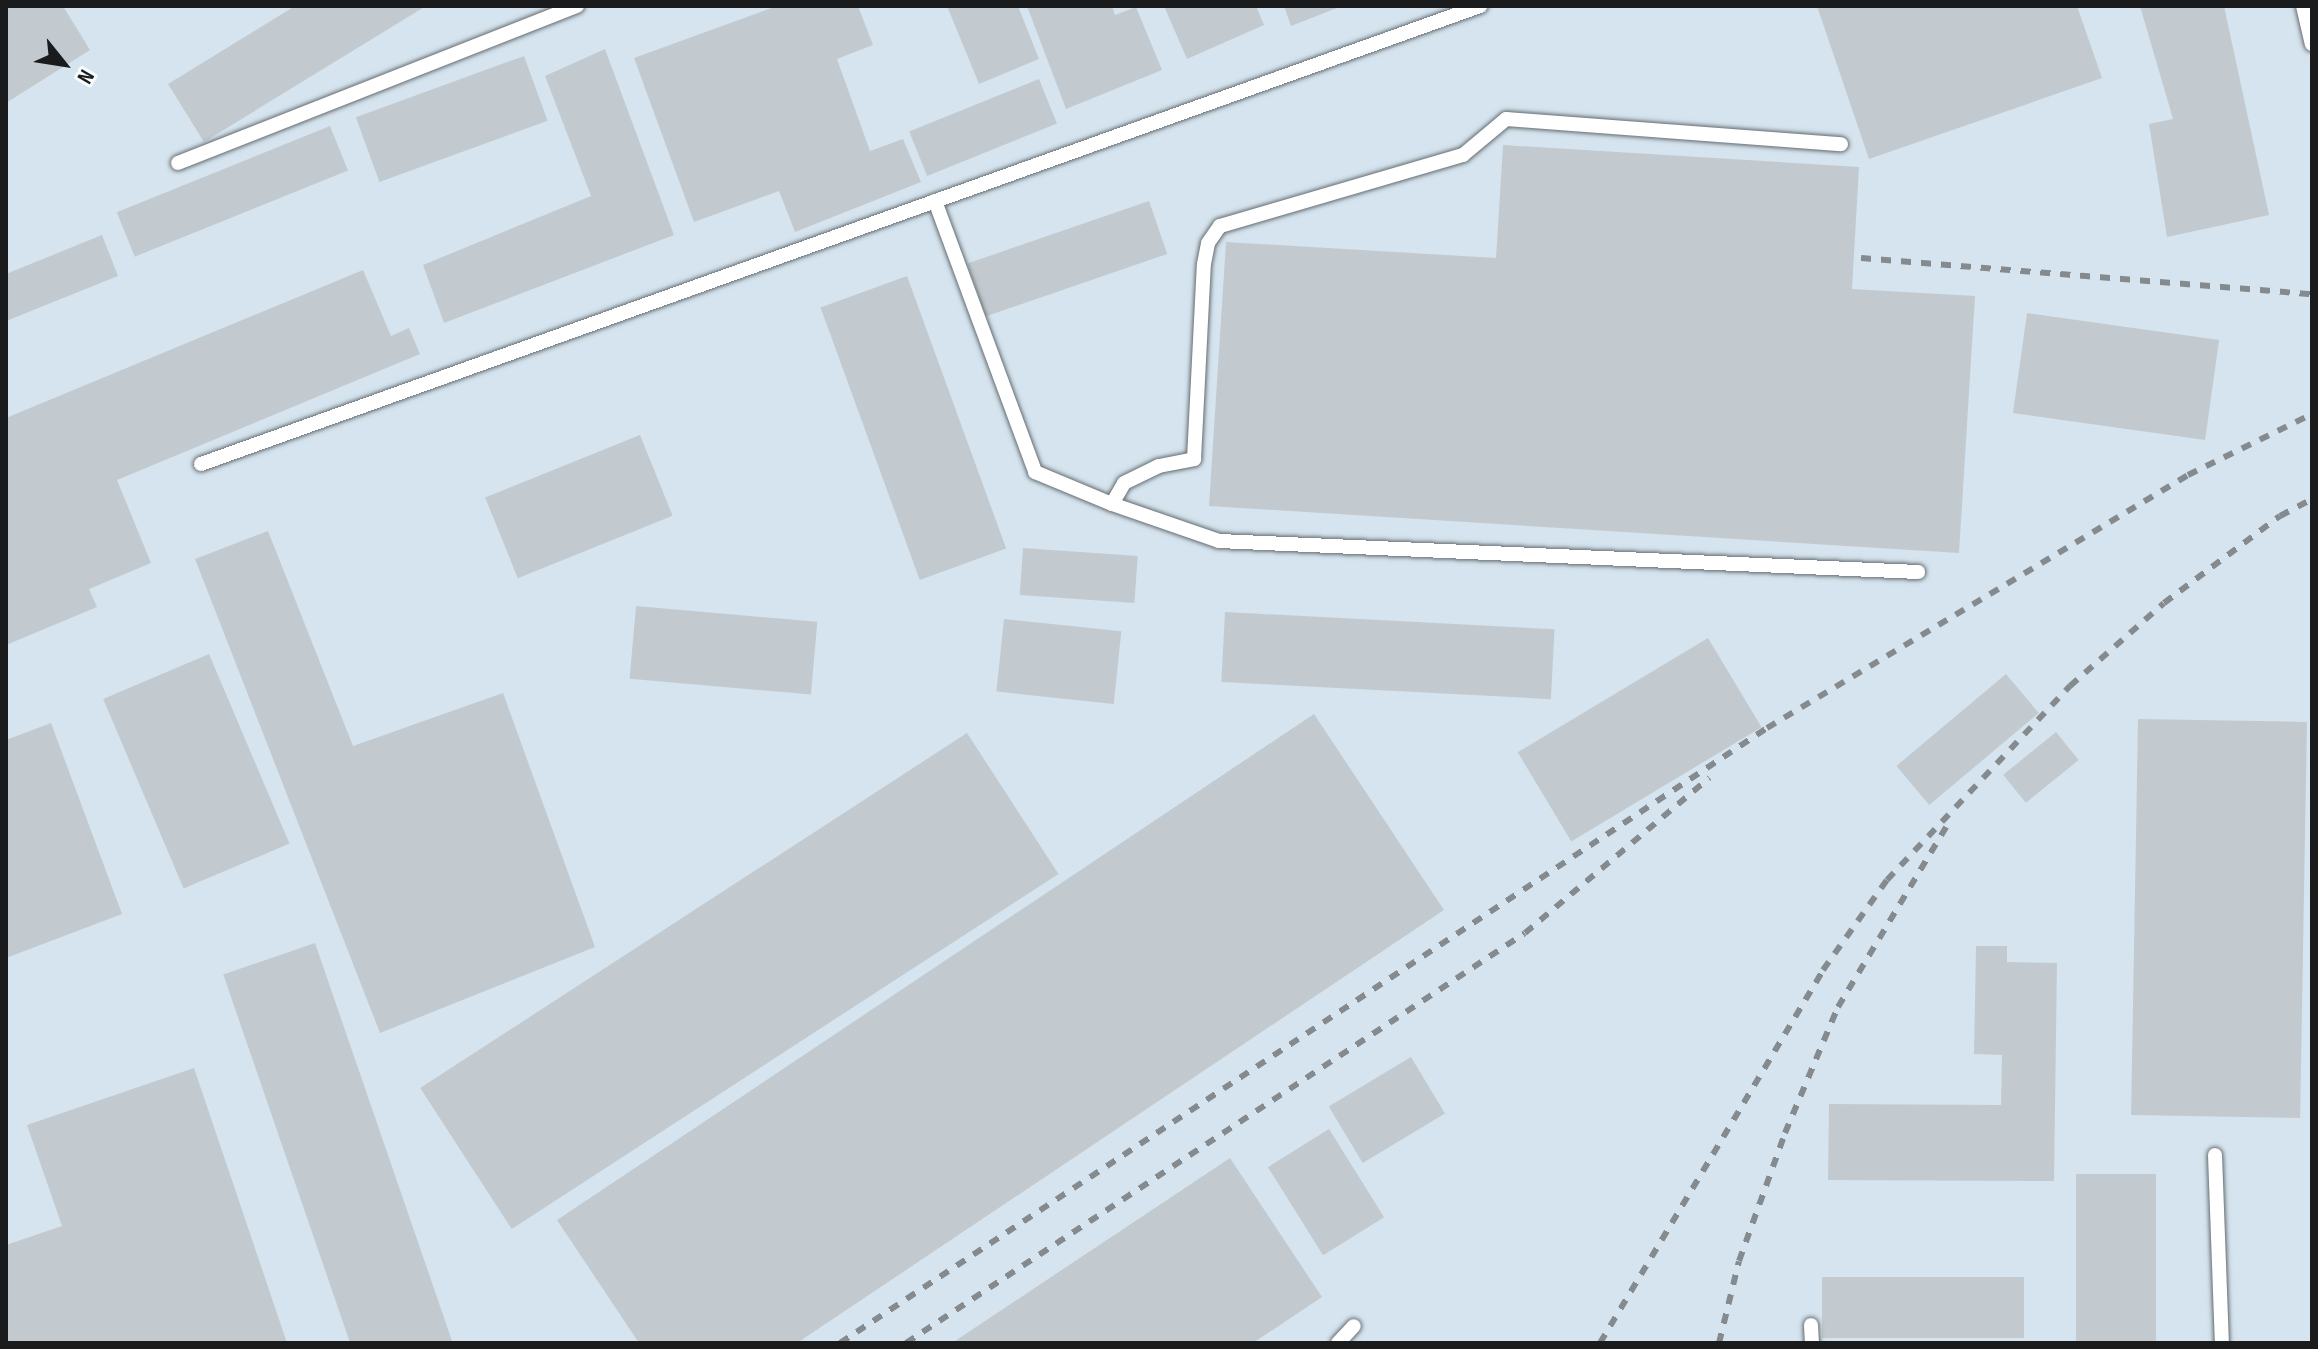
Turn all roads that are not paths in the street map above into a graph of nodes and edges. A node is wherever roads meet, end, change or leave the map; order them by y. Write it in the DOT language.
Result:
graph roads {
  1 [pos="577,6"];
  2 [pos="1480,6"];
  3 [pos="2303,6"];
  4 [pos="1464,9"];
  5 [pos="2312,44"];
  6 [pos="1841,144"];
  7 [pos="178,163"];
  8 [pos="935,201"];
  9 [pos="201,464"];
  10 [pos="1112,504"];
  11 [pos="1918,572"];
  12 [pos="2215,1155"];
  13 [pos="1811,1325"];
  14 [pos="1354,1326"];
  15 [pos="1338,1343"];
  16 [pos="1812,1343"];
  17 [pos="2222,1343"];
  1 -- 7 [label="lane"];
  2 -- 4 [label="lane"];
  3 -- 5 [label="lane"];
  4 -- 8 [label="lane"];
  6 -- 10 [label="lane"];
  8 -- 9 [label="lane"];
  8 -- 10 [label="lane"];
  10 -- 11 [label="lane"];
  12 -- 17 [label="lane"];
  13 -- 16 [label="lane"];
  14 -- 15 [label="lane"];
}
